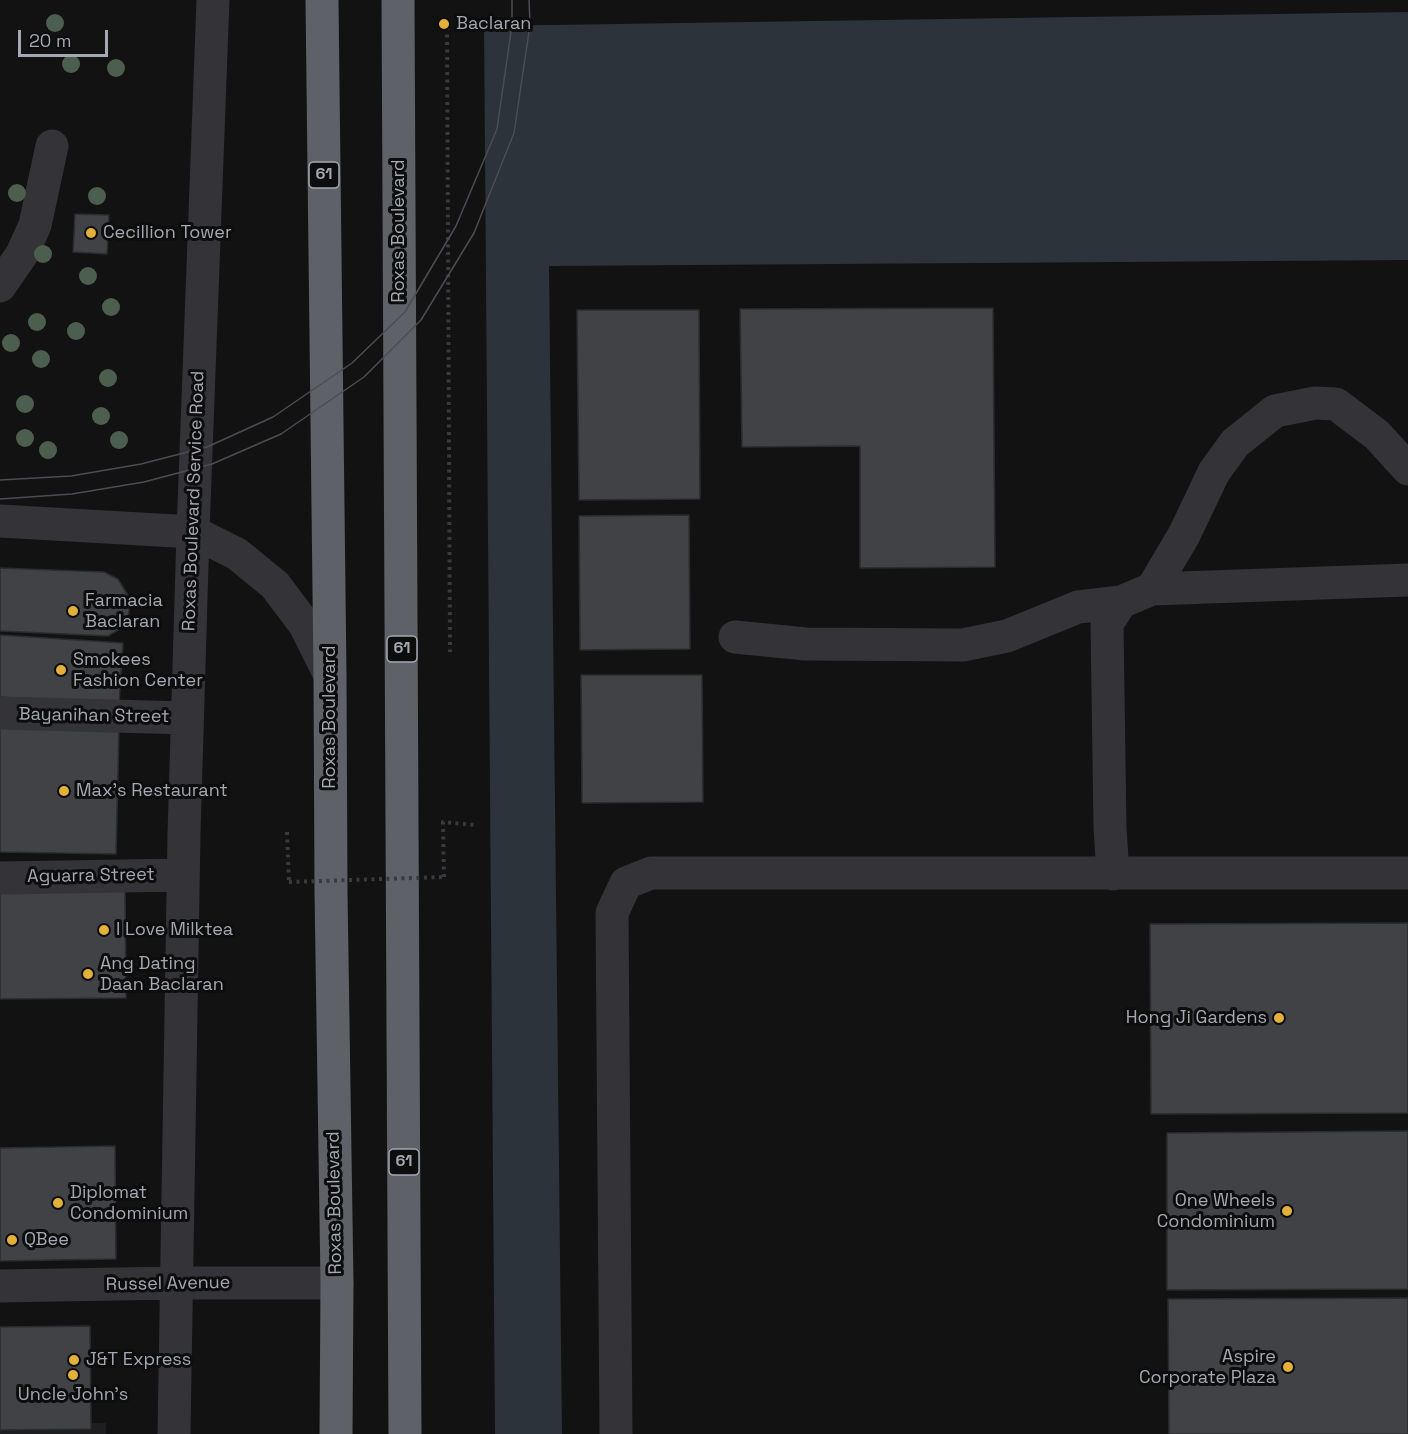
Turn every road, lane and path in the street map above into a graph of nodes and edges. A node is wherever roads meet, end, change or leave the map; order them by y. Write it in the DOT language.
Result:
graph roads {
  1 [pos="213,0"];
  2 [pos="322,0"];
  3 [pos="398,0"];
  4 [pos="447,27"];
  5 [pos="52,146"];
  6 [pos="0,286"];
  7 [pos="1408,469"];
  8 [pos="0,521"];
  9 [pos="193,532"];
  10 [pos="1408,580"];
  11 [pos="1152,590"];
  12 [pos="1121,602"];
  13 [pos="735,637"];
  14 [pos="450,652"];
  15 [pos="330,675"];
  16 [pos="0,713"];
  17 [pos="187,718"];
  18 [pos="475,825"];
  19 [pos="287,832"];
  20 [pos="1408,873"];
  21 [pos="1113,874"];
  22 [pos="183,875"];
  23 [pos="0,878"];
  24 [pos="176,1283"];
  25 [pos="337,1283"];
  26 [pos="0,1286"];
  27 [pos="174,1434"];
  28 [pos="336,1434"];
  29 [pos="405,1434"];
  30 [pos="616,1434"];
  1 -- 9 [label="street, Roxas Boulevard Service Road"];
  2 -- 15 [label="highway, Roxas Boulevard / 61"];
  3 -- 29 [label="highway, Roxas Boulevard / 61"];
  4 -- 14 [label="path"];
  5 -- 6 [label="street"];
  7 -- 11 [label="street"];
  8 -- 9 [label="street"];
  9 -- 15 [label="street"];
  9 -- 17 [label="street, Roxas Boulevard Service Road"];
  10 -- 11 [label="street"];
  11 -- 12 [label="street"];
  12 -- 13 [label="street"];
  12 -- 21 [label="street"];
  15 -- 25 [label="highway, Roxas Boulevard / 61"];
  16 -- 17 [label="street, Bayanihan Street"];
  17 -- 22 [label="street, Roxas Boulevard Service Road"];
  18 -- 19 [label="path, bridge"];
  20 -- 21 [label="street"];
  21 -- 30 [label="street"];
  22 -- 23 [label="street, Aguarra Street"];
  22 -- 24 [label="street, Roxas Boulevard Service Road"];
  24 -- 25 [label="street, Russel Avenue"];
  24 -- 26 [label="street, Russel Avenue"];
  24 -- 27 [label="street, Roxas Boulevard Service Road"];
  25 -- 28 [label="highway, Roxas Boulevard / 61"];
}
